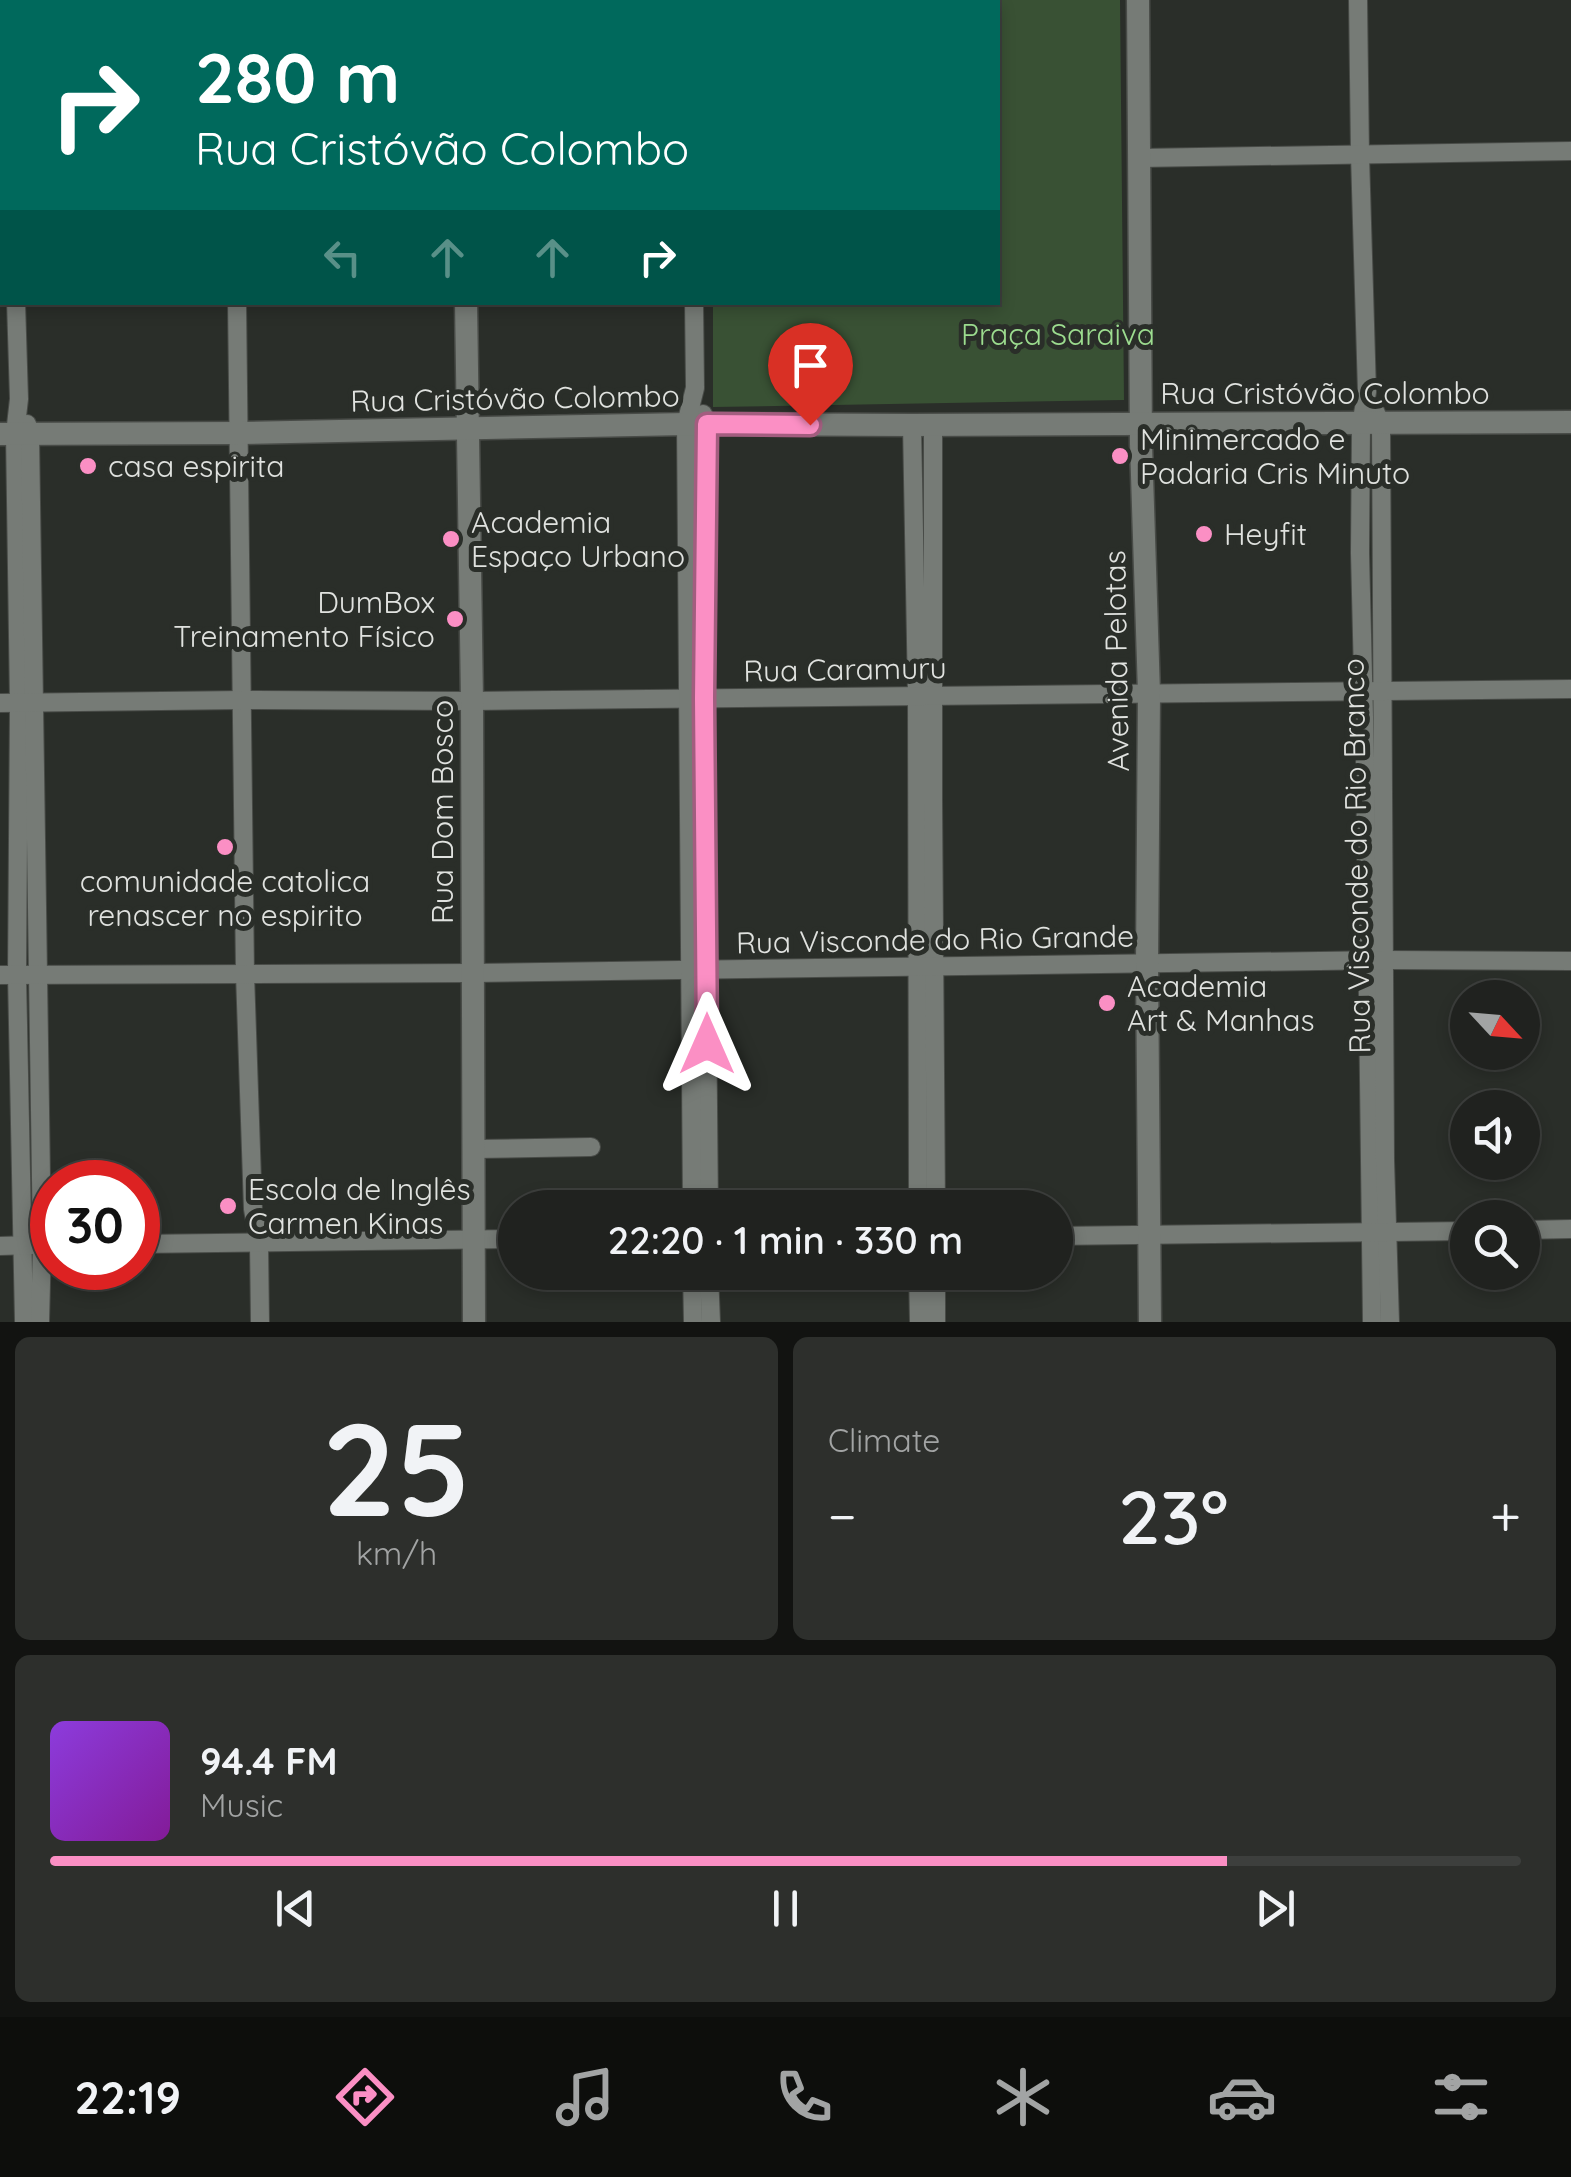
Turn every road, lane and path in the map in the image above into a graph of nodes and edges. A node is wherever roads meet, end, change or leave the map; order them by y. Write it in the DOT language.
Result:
graph roads {
  1 [pos="1138,0"];
  2 [pos="1358,0"];
  3 [pos="1571,151"];
  4 [pos="1360,155"];
  5 [pos="1140,158"];
  6 [pos="16,305"];
  7 [pos="237,305"];
  8 [pos="466,305"];
  9 [pos="694,305"];
  10 [pos="1571,422"];
  11 [pos="1142,423"];
  12 [pos="696,424"];
  13 [pos="1371,424"];
  14 [pos="923,425"];
  15 [pos="468,429"];
  16 [pos="239,432"];
  17 [pos="15,434"];
  18 [pos="1360,553"];
  19 [pos="1382,554"];
  20 [pos="914,614"];
  21 [pos="934,615"];
  22 [pos="1361,624"];
  23 [pos="1381,624"];
  24 [pos="1571,689"];
  25 [pos="1373,690"];
  26 [pos="1149,693"];
  27 [pos="925,695"];
  28 [pos="696,698"];
  29 [pos="242,700"];
  30 [pos="472,701"];
  31 [pos="18,703"];
  32 [pos="1377,960"];
  33 [pos="1571,961"];
  34 [pos="1147,965"];
  35 [pos="926,968"];
  36 [pos="698,970"];
  37 [pos="472,973"];
  38 [pos="9,974"];
  39 [pos="244,974"];
  40 [pos="37,975"];
  41 [pos="591,1147"];
  42 [pos="474,1149"];
  43 [pos="700,1155"];
  44 [pos="38,1160"];
  45 [pos="30,1164"];
  46 [pos="695,1190"];
  47 [pos="705,1190"];
  48 [pos="919,1190"];
  49 [pos="935,1190"];
  50 [pos="1540,1230"];
  51 [pos="1571,1230"];
  52 [pos="1450,1231"];
  53 [pos="1379,1233"];
  54 [pos="1073,1236"];
  55 [pos="1150,1236"];
  56 [pos="474,1239"];
  57 [pos="498,1239"];
  58 [pos="160,1244"];
  59 [pos="253,1244"];
  60 [pos="30,1245"];
  61 [pos="0,1246"];
  62 [pos="30,1290"];
  63 [pos="40,1290"];
  64 [pos="692,1290"];
  65 [pos="710,1290"];
  66 [pos="918,1290"];
  67 [pos="936,1290"];
  68 [pos="24,1322"];
  69 [pos="40,1322"];
  70 [pos="248,1322"];
  71 [pos="260,1322"];
  72 [pos="474,1322"];
  73 [pos="692,1322"];
  74 [pos="710,1322"];
  75 [pos="919,1322"];
  76 [pos="936,1322"];
  77 [pos="1150,1322"];
  78 [pos="1372,1322"];
  79 [pos="1390,1322"];
  1 -- 5 [label="street, Avenida Pelotas"];
  2 -- 4 [label="street, Rua Visconde do Rio Branco"];
  3 -- 4 [label="street"];
  4 -- 5 [label="street"];
  4 -- 13 [label="street, Rua Visconde do Rio Branco"];
  5 -- 11 [label="street, Avenida Pelotas"];
  6 -- 17 [label="street"];
  7 -- 16 [label="street"];
  8 -- 15 [label="street, Rua Dom Bosco"];
  9 -- 12 [label="street"];
  10 -- 13 [label="street, Rua Cristóvão Colombo"];
  11 -- 13 [label="street, Rua Cristóvão Colombo"];
  11 -- 14 [label="street, Rua Cristóvão Colombo"];
  11 -- 26 [label="street, Avenida Pelotas"];
  12 -- 14 [label="street, Rua Cristóvão Colombo"];
  12 -- 15 [label="street, Rua Cristóvão Colombo"];
  12 -- 28 [label="street"];
  13 -- 18 [label="street, Rua Visconde do Rio Branco"];
  13 -- 19 [label="street, Rua Visconde do Rio Branco"];
  14 -- 20 [label="street"];
  14 -- 21 [label="street"];
  15 -- 16 [label="street, Rua Cristóvão Colombo"];
  15 -- 30 [label="street, Rua Dom Bosco"];
  16 -- 17 [label="street, Rua Cristóvão Colombo"];
  16 -- 29 [label="street"];
  17 -- 31 [label="street"];
  18 -- 19 [label="street"];
  18 -- 22 [label="street, Rua Visconde do Rio Branco"];
  19 -- 23 [label="street, Rua Visconde do Rio Branco"];
  20 -- 21 [label="street"];
  20 -- 27 [label="street"];
  21 -- 27 [label="street"];
  22 -- 23 [label="street"];
  22 -- 25 [label="street, Rua Visconde do Rio Branco"];
  23 -- 25 [label="street, Rua Visconde do Rio Branco"];
  24 -- 25 [label="street, Rua Caramuru"];
  25 -- 26 [label="street, Rua Caramuru"];
  25 -- 32 [label="street, Rua Visconde do Rio Branco"];
  26 -- 27 [label="street, Rua Caramuru"];
  26 -- 34 [label="street, Avenida Pelotas"];
  27 -- 28 [label="street, Rua Caramuru"];
  27 -- 35 [label="street"];
  28 -- 30 [label="street, Rua Caramuru"];
  28 -- 36 [label="street"];
  29 -- 30 [label="street, Rua Caramuru"];
  29 -- 31 [label="street, Rua Caramuru"];
  29 -- 39 [label="street"];
  30 -- 37 [label="street, Rua Dom Bosco"];
  31 -- 38 [label="street"];
  31 -- 40 [label="street"];
  32 -- 33 [label="street, Rua Visconde do Rio Grande"];
  32 -- 34 [label="street, Rua Visconde do Rio Grande"];
  32 -- 53 [label="street, Rua Visconde do Rio Branco"];
  34 -- 35 [label="street, Rua Visconde do Rio Grande"];
  34 -- 55 [label="street, Avenida Pelotas"];
  35 -- 36 [label="street, Rua Visconde do Rio Grande"];
  35 -- 48 [label="street"];
  35 -- 49 [label="street"];
  36 -- 37 [label="street, Rua Visconde do Rio Grande"];
  36 -- 43 [label="street"];
  37 -- 39 [label="street, Rua Visconde do Rio Grande"];
  37 -- 42 [label="street, Rua Dom Bosco"];
  38 -- 40 [label="street, Rua Visconde do Rio Grande"];
  38 -- 45 [label="street"];
  39 -- 40 [label="street, Rua Visconde do Rio Grande"];
  39 -- 59 [label="street"];
  40 -- 44 [label="street"];
  41 -- 42 [label="street"];
  42 -- 56 [label="street, Rua Dom Bosco"];
  43 -- 46 [label="street"];
  43 -- 47 [label="street"];
  50 -- 51 [label="street"];
  52 -- 53 [label="street"];
  53 -- 55 [label="street"];
  53 -- 78 [label="street, Rua Visconde do Rio Branco"];
  53 -- 79 [label="street, Rua Visconde do Rio Branco"];
  54 -- 55 [label="street"];
  55 -- 77 [label="street, Avenida Pelotas"];
  56 -- 57 [label="street"];
  56 -- 59 [label="street"];
  56 -- 72 [label="street, Rua Dom Bosco"];
  58 -- 59 [label="street"];
  59 -- 70 [label="street"];
  59 -- 71 [label="street"];
  60 -- 61 [label="street"];
  62 -- 68 [label="street"];
  63 -- 69 [label="street"];
  64 -- 73 [label="street"];
  65 -- 74 [label="street"];
  66 -- 75 [label="street"];
  67 -- 76 [label="street"];
}
